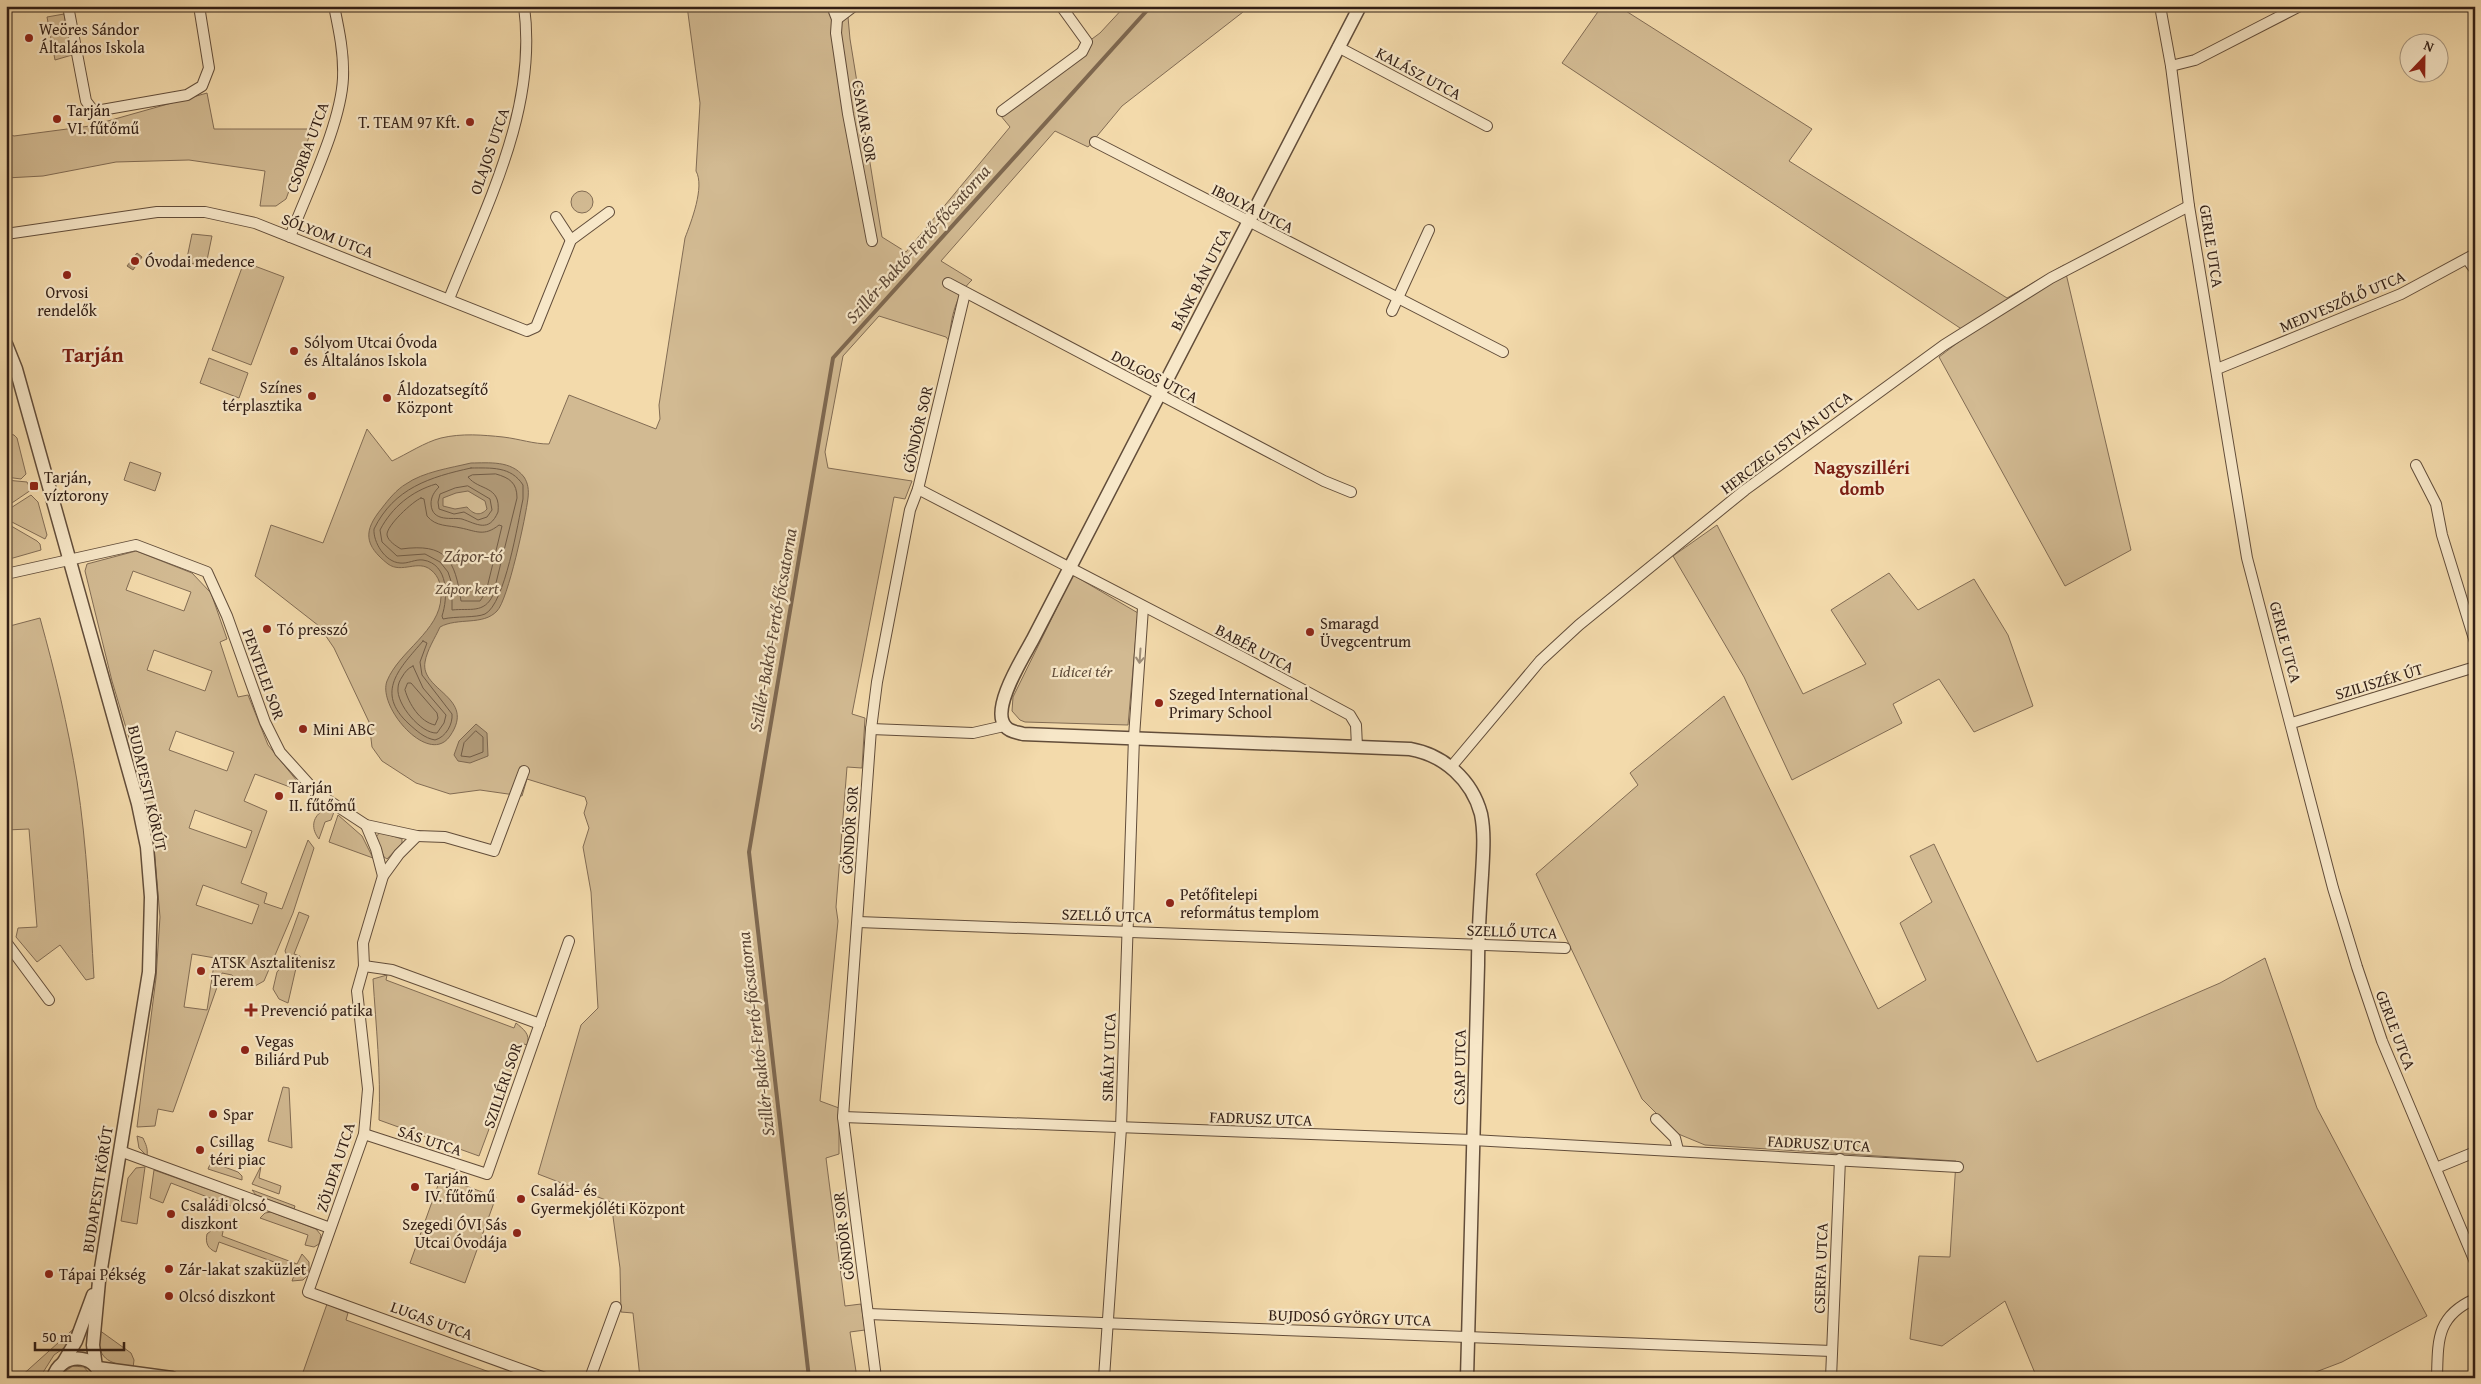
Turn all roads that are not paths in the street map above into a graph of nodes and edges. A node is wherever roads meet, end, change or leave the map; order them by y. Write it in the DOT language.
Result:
graph roads {
  1 [pos="68,6"];
  2 [pos="199,6"];
  3 [pos="334,6"];
  4 [pos="524,6"];
  5 [pos="832,6"];
  6 [pos="854,6"];
  7 [pos="1061,6"];
  8 [pos="1360,6"];
  9 [pos="2160,6"];
  10 [pos="2300,6"];
  11 [pos="837,19"];
  12 [pos="1338,47"];
  13 [pos="2171,66"];
  14 [pos="1002,111"];
  15 [pos="1487,126"];
  16 [pos="1095,142"];
  17 [pos="2189,206"];
  18 [pos="609,212"];
  19 [pos="556,218"];
  20 [pos="1248,222"];
  21 [pos="1429,230"];
  22 [pos="6,234"];
  23 [pos="290,237"];
  24 [pos="571,240"];
  25 [pos="872,241"];
  26 [pos="2471,256"];
  27 [pos="2475,270"];
  28 [pos="948,283"];
  29 [pos="965,292"];
  30 [pos="1397,298"];
  31 [pos="450,299"];
  32 [pos="1392,311"];
  33 [pos="6,344"];
  34 [pos="1503,352"];
  35 [pos="2217,368"];
  36 [pos="1159,395"];
  37 [pos="2416,465"];
  38 [pos="918,489"];
  39 [pos="1351,492"];
  40 [pos="70,560"];
  41 [pos="1070,568"];
  42 [pos="6,574"];
  43 [pos="1143,608"];
  44 [pos="2475,642"];
  45 [pos="2475,667"];
  46 [pos="2292,723"];
  47 [pos="1004,726"];
  48 [pos="871,729"];
  49 [pos="1134,737"];
  50 [pos="1357,746"];
  51 [pos="1451,767"];
  52 [pos="524,771"];
  53 [pos="366,825"];
  54 [pos="417,836"];
  55 [pos="383,876"];
  56 [pos="858,922"];
  57 [pos="1128,931"];
  58 [pos="570,941"];
  59 [pos="6,942"];
  60 [pos="1478,945"];
  61 [pos="1564,948"];
  62 [pos="364,966"];
  63 [pos="48,1000"];
  64 [pos="540,1024"];
  65 [pos="843,1117"];
  66 [pos="1656,1119"];
  67 [pos="1121,1128"];
  68 [pos="364,1134"];
  69 [pos="1473,1140"];
  70 [pos="1678,1150"];
  71 [pos="120,1151"];
  72 [pos="2475,1152"];
  73 [pos="1840,1159"];
  74 [pos="1958,1167"];
  75 [pos="2436,1168"];
  76 [pos="487,1174"];
  77 [pos="330,1228"];
  78 [pos="2475,1262"];
  79 [pos="99,1281"];
  80 [pos="308,1292"];
  81 [pos="2475,1299"];
  82 [pos="616,1307"];
  83 [pos="868,1314"];
  84 [pos="1107,1324"];
  85 [pos="1468,1336"];
  86 [pos="1832,1351"];
  87 [pos="58,1370"];
  88 [pos="99,1371"];
  89 [pos="47,1378"];
  90 [pos="172,1378"];
  91 [pos="545,1378"];
  92 [pos="590,1378"];
  93 [pos="876,1378"];
  94 [pos="1104,1378"];
  95 [pos="1467,1378"];
  96 [pos="1831,1378"];
  97 [pos="2437,1378"];
  1 -- 2 [label="street"];
  3 -- 23 [label="street, CSORBA UTCA"];
  4 -- 31 [label="street, OLAJOS UTCA"];
  5 -- 11 [label="street, CSAVAR SOR"];
  6 -- 11 [label="street"];
  7 -- 14 [label="street"];
  8 -- 12 [label="street, BÁNK BÁN UTCA"];
  9 -- 13 [label="street, GERLE UTCA"];
  10 -- 13 [label="street"];
  11 -- 25 [label="street, CSAVAR SOR"];
  12 -- 15 [label="street, KALÁSZ UTCA"];
  12 -- 20 [label="street, BÁNK BÁN UTCA"];
  13 -- 17 [label="street, GERLE UTCA"];
  16 -- 20 [label="street, IBOLYA UTCA"];
  17 -- 35 [label="street, GERLE UTCA"];
  17 -- 51 [label="street, HERCZEG ISTVÁN UTCA"];
  18 -- 24 [label="street"];
  19 -- 24 [label="street"];
  20 -- 30 [label="street, IBOLYA UTCA"];
  20 -- 36 [label="street, BÁNK BÁN UTCA"];
  21 -- 30 [label="street"];
  22 -- 23 [label="street, SÓLYOM UTCA"];
  23 -- 31 [label="street, SÓLYOM UTCA"];
  24 -- 31 [label="street, SÓLYOM UTCA"];
  26 -- 27 [label="street"];
  26 -- 35 [label="street, MEDVESZŐLŐ UTCA"];
  28 -- 29 [label="street, DOLGOS UTCA"];
  29 -- 36 [label="street, DOLGOS UTCA"];
  29 -- 38 [label="street, GÖNDÖR SOR"];
  30 -- 32 [label="street"];
  30 -- 34 [label="street, IBOLYA UTCA"];
  33 -- 40 [label="street, BUDAPESTI KÖRÚT"];
  35 -- 46 [label="street, GERLE UTCA"];
  36 -- 39 [label="street, DOLGOS UTCA"];
  36 -- 41 [label="street, BÁNK BÁN UTCA"];
  37 -- 44 [label="street"];
  38 -- 41 [label="street"];
  38 -- 48 [label="street, GÖNDÖR SOR"];
  40 -- 42 [label="street, PENTELEI SOR"];
  40 -- 53 [label="street, PENTELEI SOR"];
  40 -- 71 [label="street, BUDAPESTI KÖRÚT"];
  41 -- 43 [label="street"];
  41 -- 47 [label="street"];
  43 -- 49 [label="street, one-way"];
  43 -- 50 [label="street, BABÉR UTCA"];
  45 -- 46 [label="street, SZILISZÉK ÚT"];
  46 -- 75 [label="street, GERLE UTCA"];
  47 -- 48 [label="street"];
  47 -- 49 [label="street"];
  48 -- 56 [label="street, GÖNDÖR SOR"];
  49 -- 50 [label="street"];
  49 -- 57 [label="street, SIRÁLY UTCA"];
  50 -- 51 [label="street"];
  51 -- 60 [label="street, CSAP UTCA"];
  52 -- 54 [label="street, PENTELEI SOR"];
  53 -- 54 [label="street, PENTELEI SOR"];
  53 -- 55 [label="street"];
  54 -- 55 [label="street, ZÖLDFA UTCA"];
  55 -- 62 [label="street, ZÖLDFA UTCA"];
  56 -- 57 [label="street, SZELLŐ UTCA"];
  56 -- 65 [label="street, GÖNDÖR SOR"];
  57 -- 60 [label="street, SZELLŐ UTCA"];
  57 -- 67 [label="street, SIRÁLY UTCA"];
  58 -- 64 [label="street, SZILLÉRI SOR"];
  59 -- 63 [label="street"];
  60 -- 61 [label="street, SZELLŐ UTCA"];
  60 -- 69 [label="street, CSAP UTCA"];
  62 -- 64 [label="street"];
  62 -- 68 [label="street, ZÖLDFA UTCA"];
  64 -- 76 [label="street, SZILLÉRI SOR"];
  65 -- 67 [label="street, FADRUSZ UTCA"];
  65 -- 83 [label="street, GÖNDÖR SOR"];
  66 -- 70 [label="street"];
  67 -- 69 [label="street, FADRUSZ UTCA"];
  67 -- 84 [label="street, SIRÁLY UTCA"];
  68 -- 76 [label="street, SÁS UTCA"];
  68 -- 77 [label="street, ZÖLDFA UTCA"];
  69 -- 70 [label="street, FADRUSZ UTCA"];
  69 -- 85 [label="street, CSAP UTCA"];
  70 -- 73 [label="street, FADRUSZ UTCA"];
  71 -- 77 [label="street, ZÖLDFA UTCA"];
  71 -- 79 [label="street, BUDAPESTI KÖRÚT"];
  72 -- 75 [label="street"];
  73 -- 74 [label="street, FADRUSZ UTCA"];
  73 -- 86 [label="street, CSERFA UTCA"];
  75 -- 78 [label="street, GERLE UTCA"];
  77 -- 80 [label="street, ZÖLDFA UTCA"];
  79 -- 87 [label="street, BUDAPESTI KÖRÚT"];
  79 -- 88 [label="street, BUDAPESTI KÖRÚT"];
  80 -- 91 [label="street, LUGAS UTCA"];
  81 -- 97 [label="street"];
  82 -- 92 [label="street"];
  83 -- 84 [label="street, BUJDOSÓ GYÖRGY UTCA"];
  83 -- 93 [label="street, GÖNDÖR SOR"];
  84 -- 85 [label="street, BUJDOSÓ GYÖRGY UTCA"];
  84 -- 94 [label="street, SIRÁLY UTCA"];
  85 -- 86 [label="street, BUJDOSÓ GYÖRGY UTCA"];
  85 -- 95 [label="street, CSAP UTCA"];
  86 -- 96 [label="street, CSERFA UTCA"];
  87 -- 88 [label="street"];
  87 -- 89 [label="street, BUDAPESTI KÖRÚT"];
  88 -- 90 [label="street"];
}
